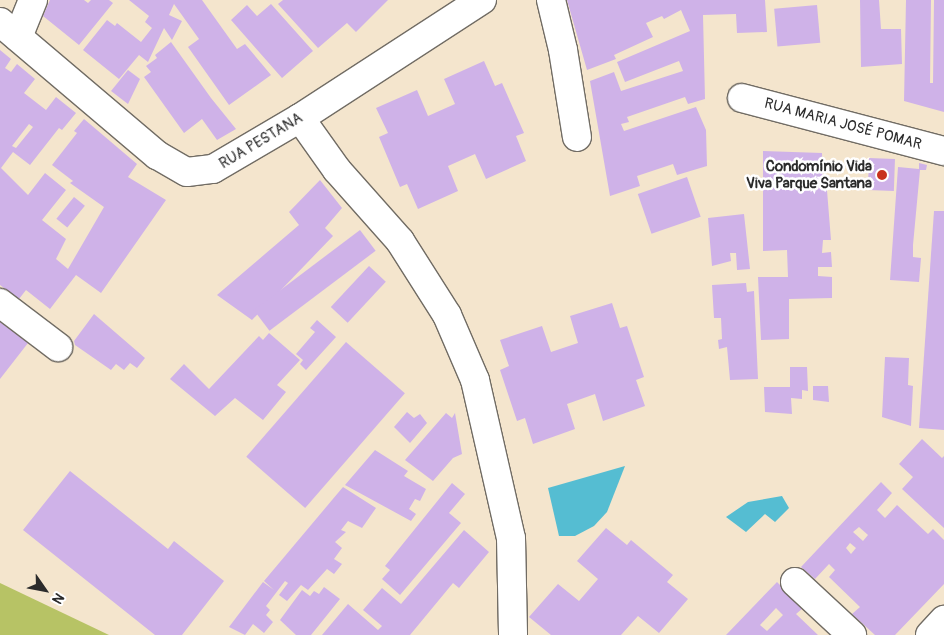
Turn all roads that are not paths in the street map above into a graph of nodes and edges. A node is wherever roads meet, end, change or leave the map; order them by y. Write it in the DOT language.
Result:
graph roads {
  1 [pos="33,0"];
  2 [pos="482,0"];
  3 [pos="551,0"];
  4 [pos="9,30"];
  5 [pos="742,98"];
  6 [pos="300,118"];
  7 [pos="577,137"];
  8 [pos="944,151"];
  9 [pos="0,303"];
  10 [pos="58,347"];
  11 [pos="795,582"];
  12 [pos="944,620"];
  13 [pos="513,635"];
  14 [pos="852,635"];
  15 [pos="930,635"];
  1 -- 4 [label="street"];
  2 -- 6 [label="street, RUA PESTANA"];
  3 -- 7 [label="street"];
  4 -- 6 [label="street, RUA PESTANA"];
  5 -- 8 [label="street, RUA MARIA JOSÉ POMAR"];
  6 -- 13 [label="street"];
  9 -- 10 [label="street"];
  11 -- 14 [label="street"];
  12 -- 15 [label="street"];
}
